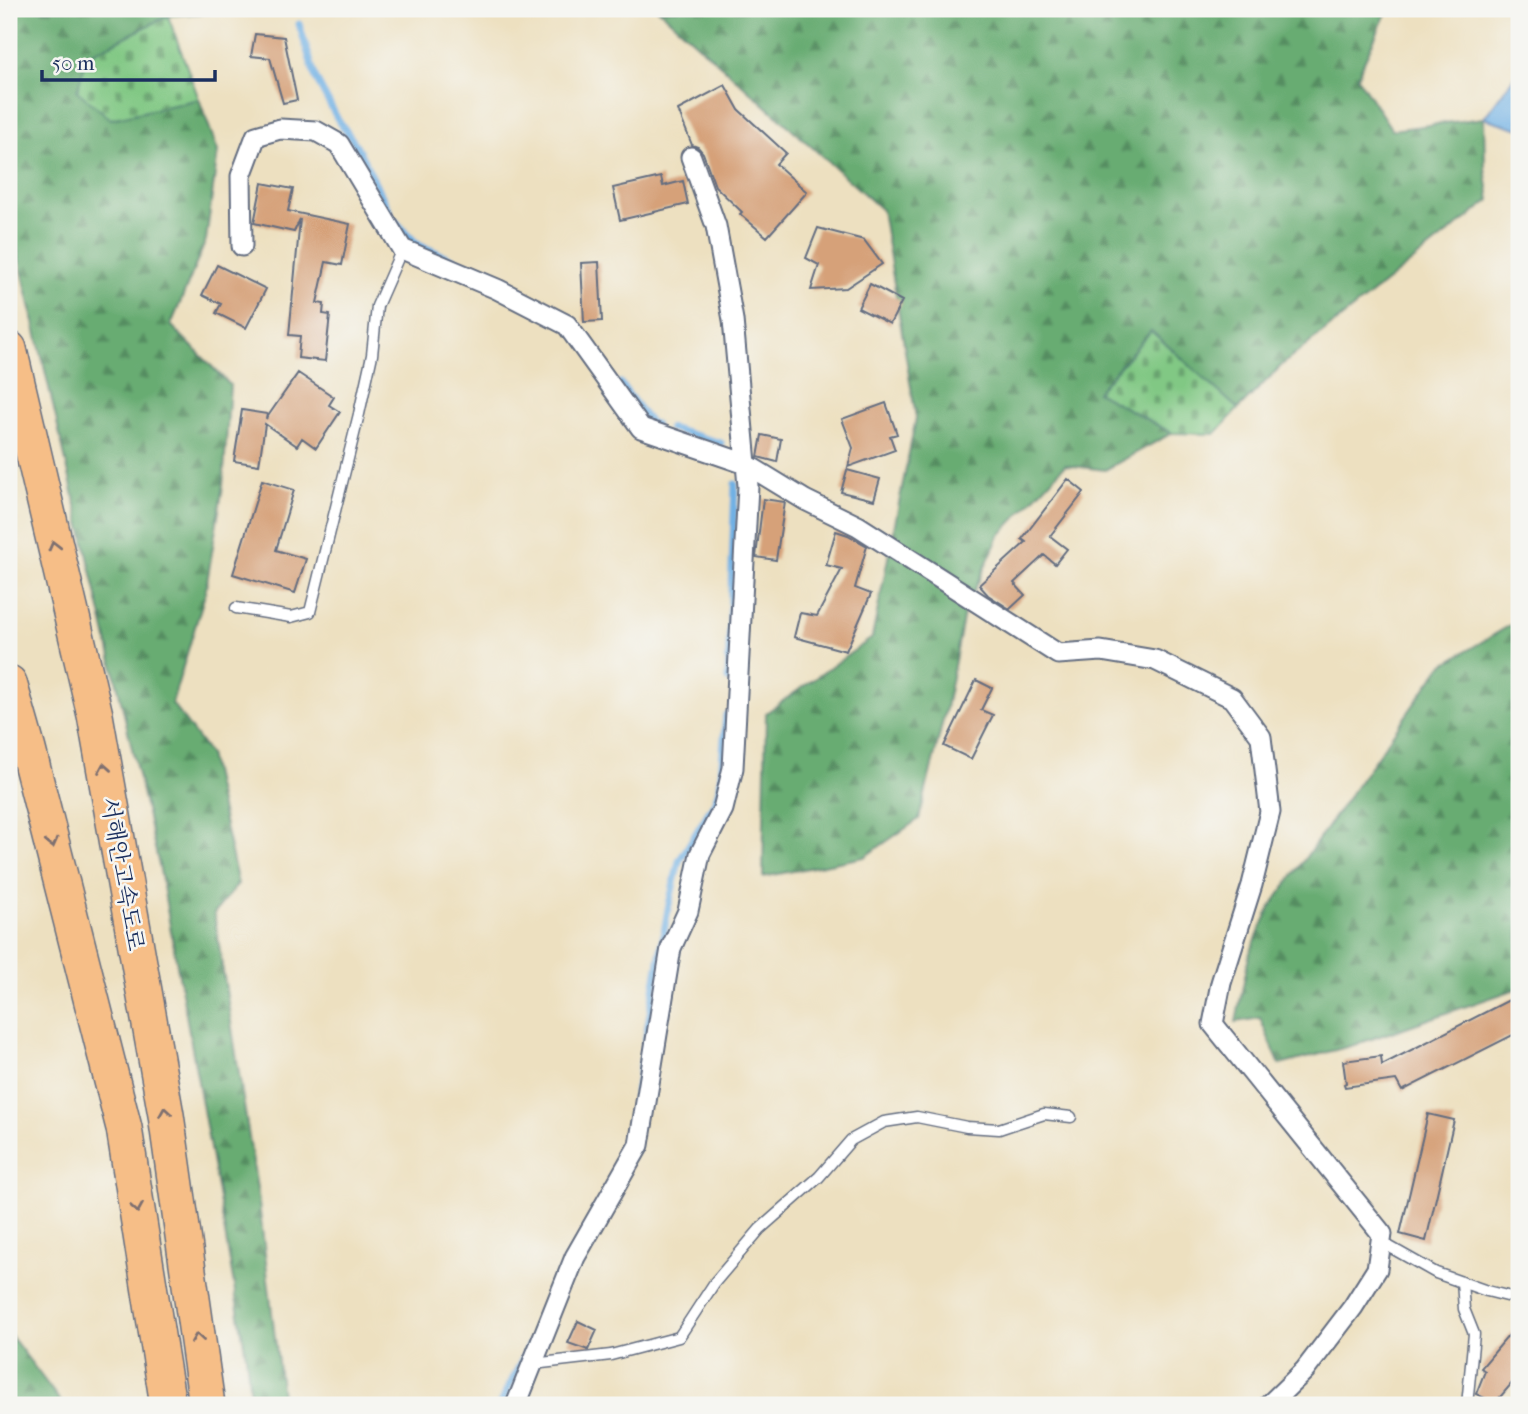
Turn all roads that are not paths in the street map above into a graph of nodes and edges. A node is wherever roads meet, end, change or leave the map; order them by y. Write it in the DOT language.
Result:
graph roads {
  1 [pos="691,157"];
  2 [pos="242,246"];
  3 [pos="402,249"];
  4 [pos="9,349"];
  5 [pos="746,464"];
  6 [pos="236,608"];
  7 [pos="9,683"];
  8 [pos="1071,1117"];
  9 [pos="1381,1242"];
  10 [pos="1462,1282"];
  11 [pos="1519,1299"];
  12 [pos="533,1364"];
  13 [pos="168,1405"];
  14 [pos="207,1405"];
  15 [pos="516,1405"];
  16 [pos="1269,1405"];
  17 [pos="1467,1405"];
  1 -- 5 [label="street"];
  2 -- 3 [label="street"];
  3 -- 5 [label="street"];
  3 -- 6 [label="lane"];
  14 -- 4 [label="highway, 서해안고속도로, one-way"];
  5 -- 9 [label="street"];
  5 -- 12 [label="street"];
  7 -- 13 [label="highway, one-way"];
  8 -- 12 [label="lane"];
  9 -- 10 [label="lane"];
  9 -- 16 [label="street"];
  10 -- 11 [label="lane"];
  10 -- 17 [label="lane"];
  12 -- 15 [label="street"];
}
